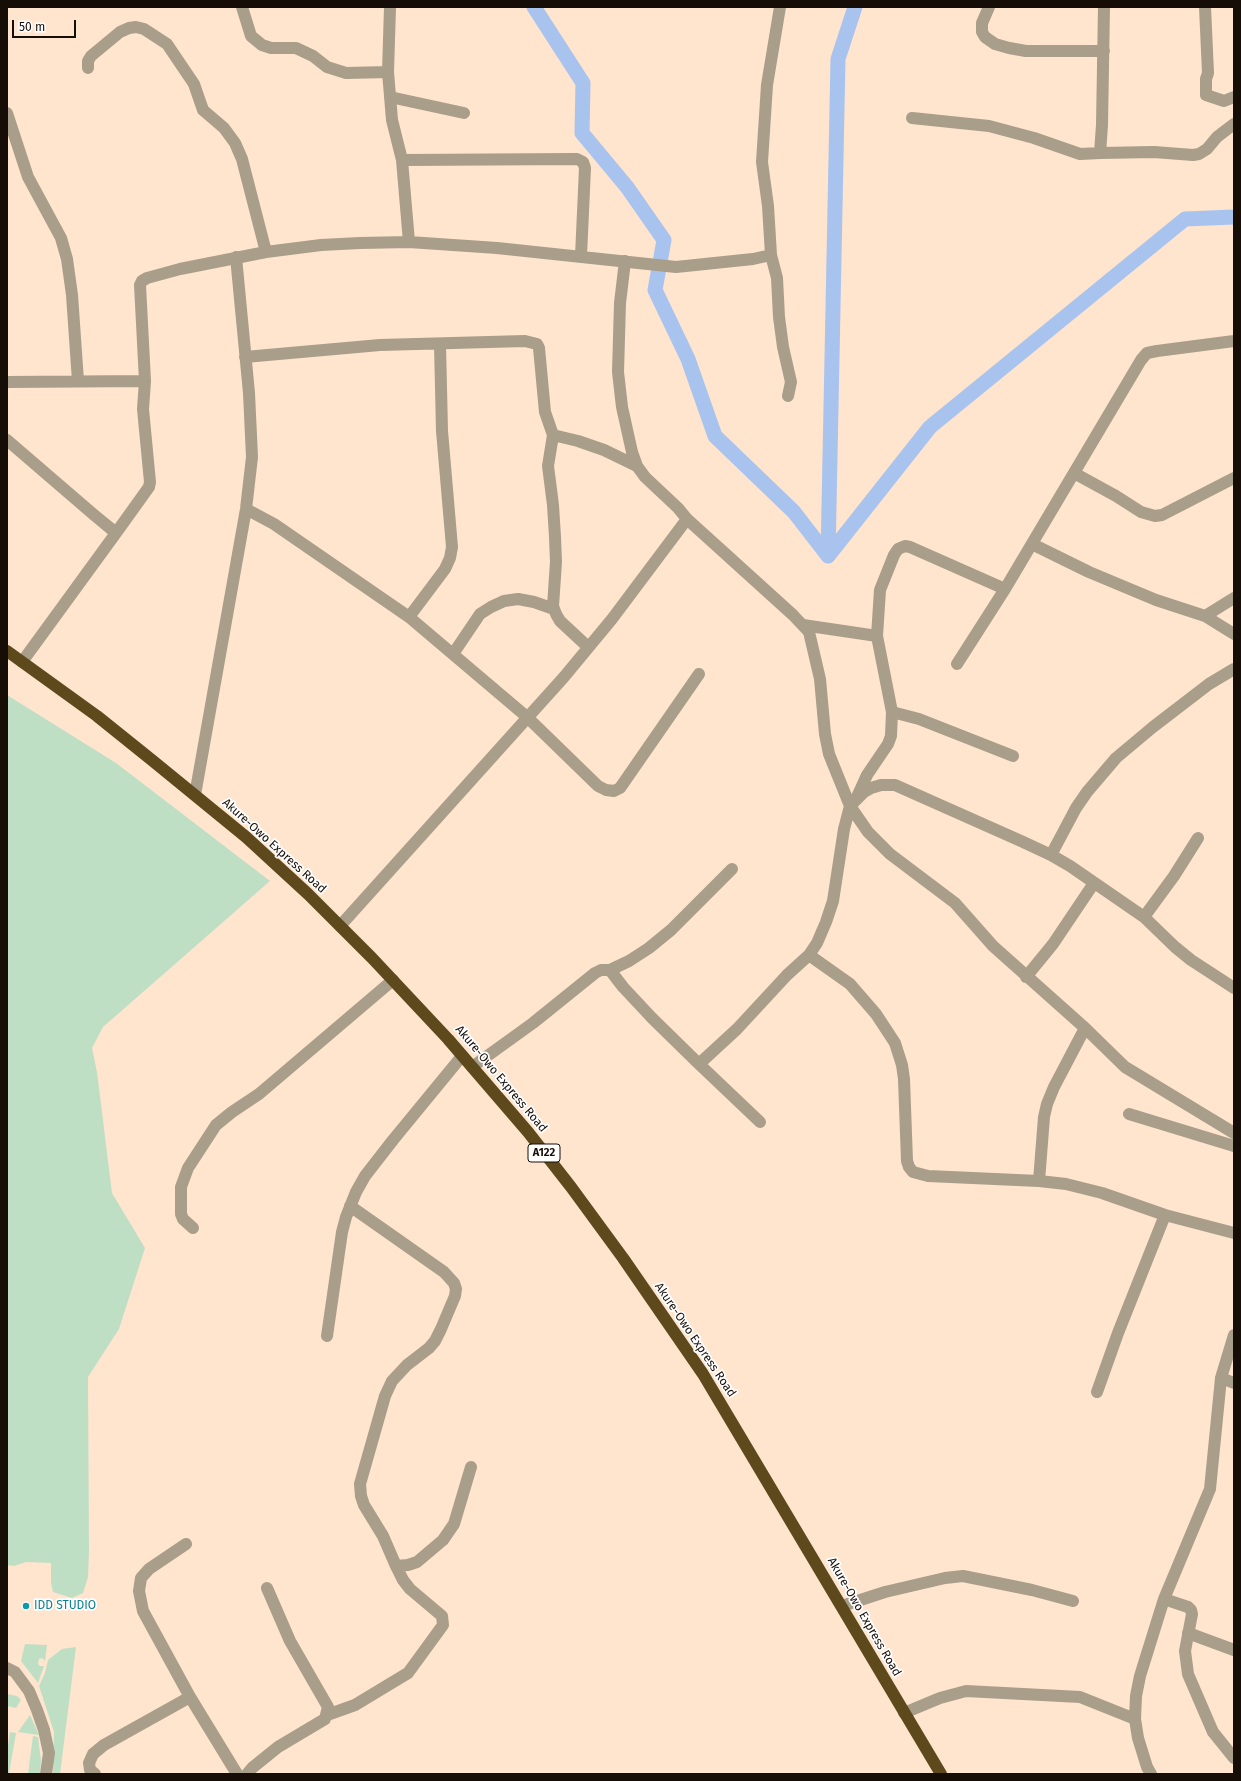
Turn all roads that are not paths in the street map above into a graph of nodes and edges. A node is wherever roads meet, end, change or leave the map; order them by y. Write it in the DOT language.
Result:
graph roads {
  1 [pos="242,7"];
  2 [pos="390,7"];
  3 [pos="780,7"];
  4 [pos="989,7"];
  5 [pos="1104,7"];
  6 [pos="1205,7"];
  7 [pos="1104,51"];
  8 [pos="88,68"];
  9 [pos="388,72"];
  10 [pos="390,97"];
  11 [pos="1234,97"];
  12 [pos="7,113"];
  13 [pos="464,113"];
  14 [pos="912,118"];
  15 [pos="1234,124"];
  16 [pos="1100,153"];
  17 [pos="402,160"];
  18 [pos="409,242"];
  19 [pos="266,252"];
  20 [pos="771,255"];
  21 [pos="581,256"];
  22 [pos="236,257"];
  23 [pos="625,261"];
  24 [pos="1234,341"];
  25 [pos="440,344"];
  26 [pos="245,357"];
  27 [pos="145,381"];
  28 [pos="7,382"];
  29 [pos="78,382"];
  30 [pos="788,396"];
  31 [pos="553,435"];
  32 [pos="7,440"];
  33 [pos="637,466"];
  34 [pos="1074,473"];
  35 [pos="1234,478"];
  36 [pos="246,509"];
  37 [pos="687,519"];
  38 [pos="116,533"];
  39 [pos="1032,544"];
  40 [pos="1005,589"];
  41 [pos="1234,598"];
  42 [pos="554,609"];
  43 [pos="1205,616"];
  44 [pos="409,618"];
  45 [pos="803,625"];
  46 [pos="1234,634"];
  47 [pos="877,636"];
  48 [pos="588,647"];
  49 [pos="7,651"];
  50 [pos="453,654"];
  51 [pos="22,662"];
  52 [pos="957,664"];
  53 [pos="1234,669"];
  54 [pos="699,674"];
  55 [pos="892,712"];
  56 [pos="527,717"];
  57 [pos="1013,756"];
  58 [pos="195,794"];
  59 [pos="853,802"];
  60 [pos="1198,838"];
  61 [pos="1051,855"];
  62 [pos="732,869"];
  63 [pos="1094,883"];
  64 [pos="1144,917"];
  65 [pos="340,926"];
  66 [pos="809,955"];
  67 [pos="610,970"];
  68 [pos="1026,977"];
  69 [pos="393,980"];
  70 [pos="1234,988"];
  71 [pos="1084,1028"];
  72 [pos="462,1056"];
  73 [pos="700,1064"];
  74 [pos="472,1067"];
  75 [pos="1129,1114"];
  76 [pos="760,1122"];
  77 [pos="1234,1133"];
  78 [pos="1234,1146"];
  79 [pos="1039,1181"];
  80 [pos="350,1206"];
  81 [pos="1165,1215"];
  82 [pos="193,1228"];
  83 [pos="1234,1232"];
  84 [pos="1234,1335"];
  85 [pos="327,1336"];
  86 [pos="1221,1378"];
  87 [pos="1234,1383"];
  88 [pos="1097,1392"];
  89 [pos="471,1467"];
  90 [pos="186,1544"];
  91 [pos="396,1566"];
  92 [pos="267,1588"];
  93 [pos="1164,1599"];
  94 [pos="1073,1601"];
  95 [pos="842,1606"];
  96 [pos="1188,1633"];
  97 [pos="1234,1650"];
  98 [pos="7,1668"];
  99 [pos="190,1697"];
  100 [pos="904,1713"];
  101 [pos="327,1715"];
  102 [pos="1135,1719"];
  103 [pos="1234,1758"];
  104 [pos="46,1774"];
  105 [pos="95,1774"];
  106 [pos="237,1774"];
  107 [pos="247,1774"];
  108 [pos="941,1774"];
  109 [pos="1150,1774"];
  1 -- 9 [label="street"];
  2 -- 9 [label="street"];
  3 -- 20 [label="street"];
  4 -- 7 [label="street"];
  5 -- 7 [label="street"];
  6 -- 11 [label="street"];
  7 -- 16 [label="street"];
  8 -- 19 [label="street"];
  9 -- 10 [label="street"];
  10 -- 13 [label="street"];
  10 -- 17 [label="street"];
  12 -- 29 [label="street"];
  14 -- 16 [label="street"];
  15 -- 16 [label="street"];
  17 -- 18 [label="street"];
  17 -- 21 [label="street"];
  18 -- 19 [label="street"];
  18 -- 21 [label="street"];
  19 -- 22 [label="street"];
  20 -- 23 [label="street"];
  20 -- 30 [label="street"];
  21 -- 23 [label="street"];
  22 -- 26 [label="street"];
  22 -- 27 [label="street"];
  23 -- 33 [label="street"];
  24 -- 34 [label="street"];
  25 -- 26 [label="street"];
  25 -- 31 [label="street"];
  25 -- 44 [label="street"];
  26 -- 36 [label="street"];
  27 -- 29 [label="street"];
  27 -- 38 [label="street"];
  28 -- 29 [label="street"];
  31 -- 33 [label="street"];
  31 -- 42 [label="street"];
  32 -- 38 [label="street"];
  33 -- 37 [label="street"];
  34 -- 35 [label="street"];
  34 -- 39 [label="street"];
  36 -- 44 [label="street"];
  36 -- 58 [label="street"];
  37 -- 45 [label="street"];
  37 -- 48 [label="street"];
  38 -- 51 [label="street"];
  39 -- 40 [label="street"];
  39 -- 43 [label="street"];
  40 -- 47 [label="street"];
  40 -- 52 [label="street"];
  41 -- 43 [label="street"];
  42 -- 48 [label="street"];
  42 -- 50 [label="street"];
  43 -- 46 [label="street"];
  44 -- 50 [label="street"];
  45 -- 47 [label="street"];
  45 -- 59 [label="street"];
  47 -- 55 [label="street"];
  48 -- 56 [label="street"];
  49 -- 51 [label="highway, Akure-Owo Express Road / A122"];
  50 -- 56 [label="street"];
  51 -- 58 [label="highway, Akure-Owo Express Road / A122"];
  53 -- 61 [label="street"];
  54 -- 56 [label="street"];
  55 -- 57 [label="street"];
  55 -- 59 [label="street"];
  56 -- 65 [label="street"];
  58 -- 65 [label="highway, Akure-Owo Express Road / A122"];
  59 -- 61 [label="street"];
  59 -- 66 [label="street"];
  59 -- 68 [label="street"];
  60 -- 64 [label="street"];
  61 -- 63 [label="street"];
  62 -- 67 [label="street"];
  63 -- 64 [label="street"];
  63 -- 68 [label="street"];
  64 -- 70 [label="street"];
  65 -- 69 [label="highway, Akure-Owo Express Road / A122"];
  66 -- 73 [label="street"];
  66 -- 79 [label="street"];
  67 -- 73 [label="street"];
  67 -- 74 [label="street"];
  68 -- 71 [label="street"];
  69 -- 72 [label="highway, Akure-Owo Express Road / A122"];
  69 -- 82 [label="street"];
  71 -- 77 [label="street"];
  71 -- 79 [label="street"];
  72 -- 74 [label="highway, Akure-Owo Express Road / A122"];
  72 -- 80 [label="street"];
  73 -- 76 [label="street"];
  74 -- 95 [label="highway, Akure-Owo Express Road / A122"];
  75 -- 78 [label="street"];
  79 -- 81 [label="street"];
  80 -- 85 [label="street"];
  80 -- 91 [label="street"];
  81 -- 83 [label="street"];
  81 -- 88 [label="street"];
  84 -- 86 [label="street"];
  86 -- 87 [label="street"];
  86 -- 93 [label="street"];
  89 -- 91 [label="street"];
  90 -- 99 [label="street"];
  91 -- 101 [label="street"];
  92 -- 101 [label="street"];
  93 -- 96 [label="street"];
  93 -- 102 [label="street"];
  94 -- 95 [label="street"];
  95 -- 100 [label="highway, Akure-Owo Express Road / A122"];
  96 -- 97 [label="street"];
  96 -- 103 [label="street"];
  98 -- 104 [label="street"];
  99 -- 105 [label="street"];
  99 -- 106 [label="street"];
  100 -- 102 [label="street"];
  100 -- 108 [label="highway, Akure-Owo Express Road / A122"];
  101 -- 107 [label="street"];
  102 -- 109 [label="street"];
}
